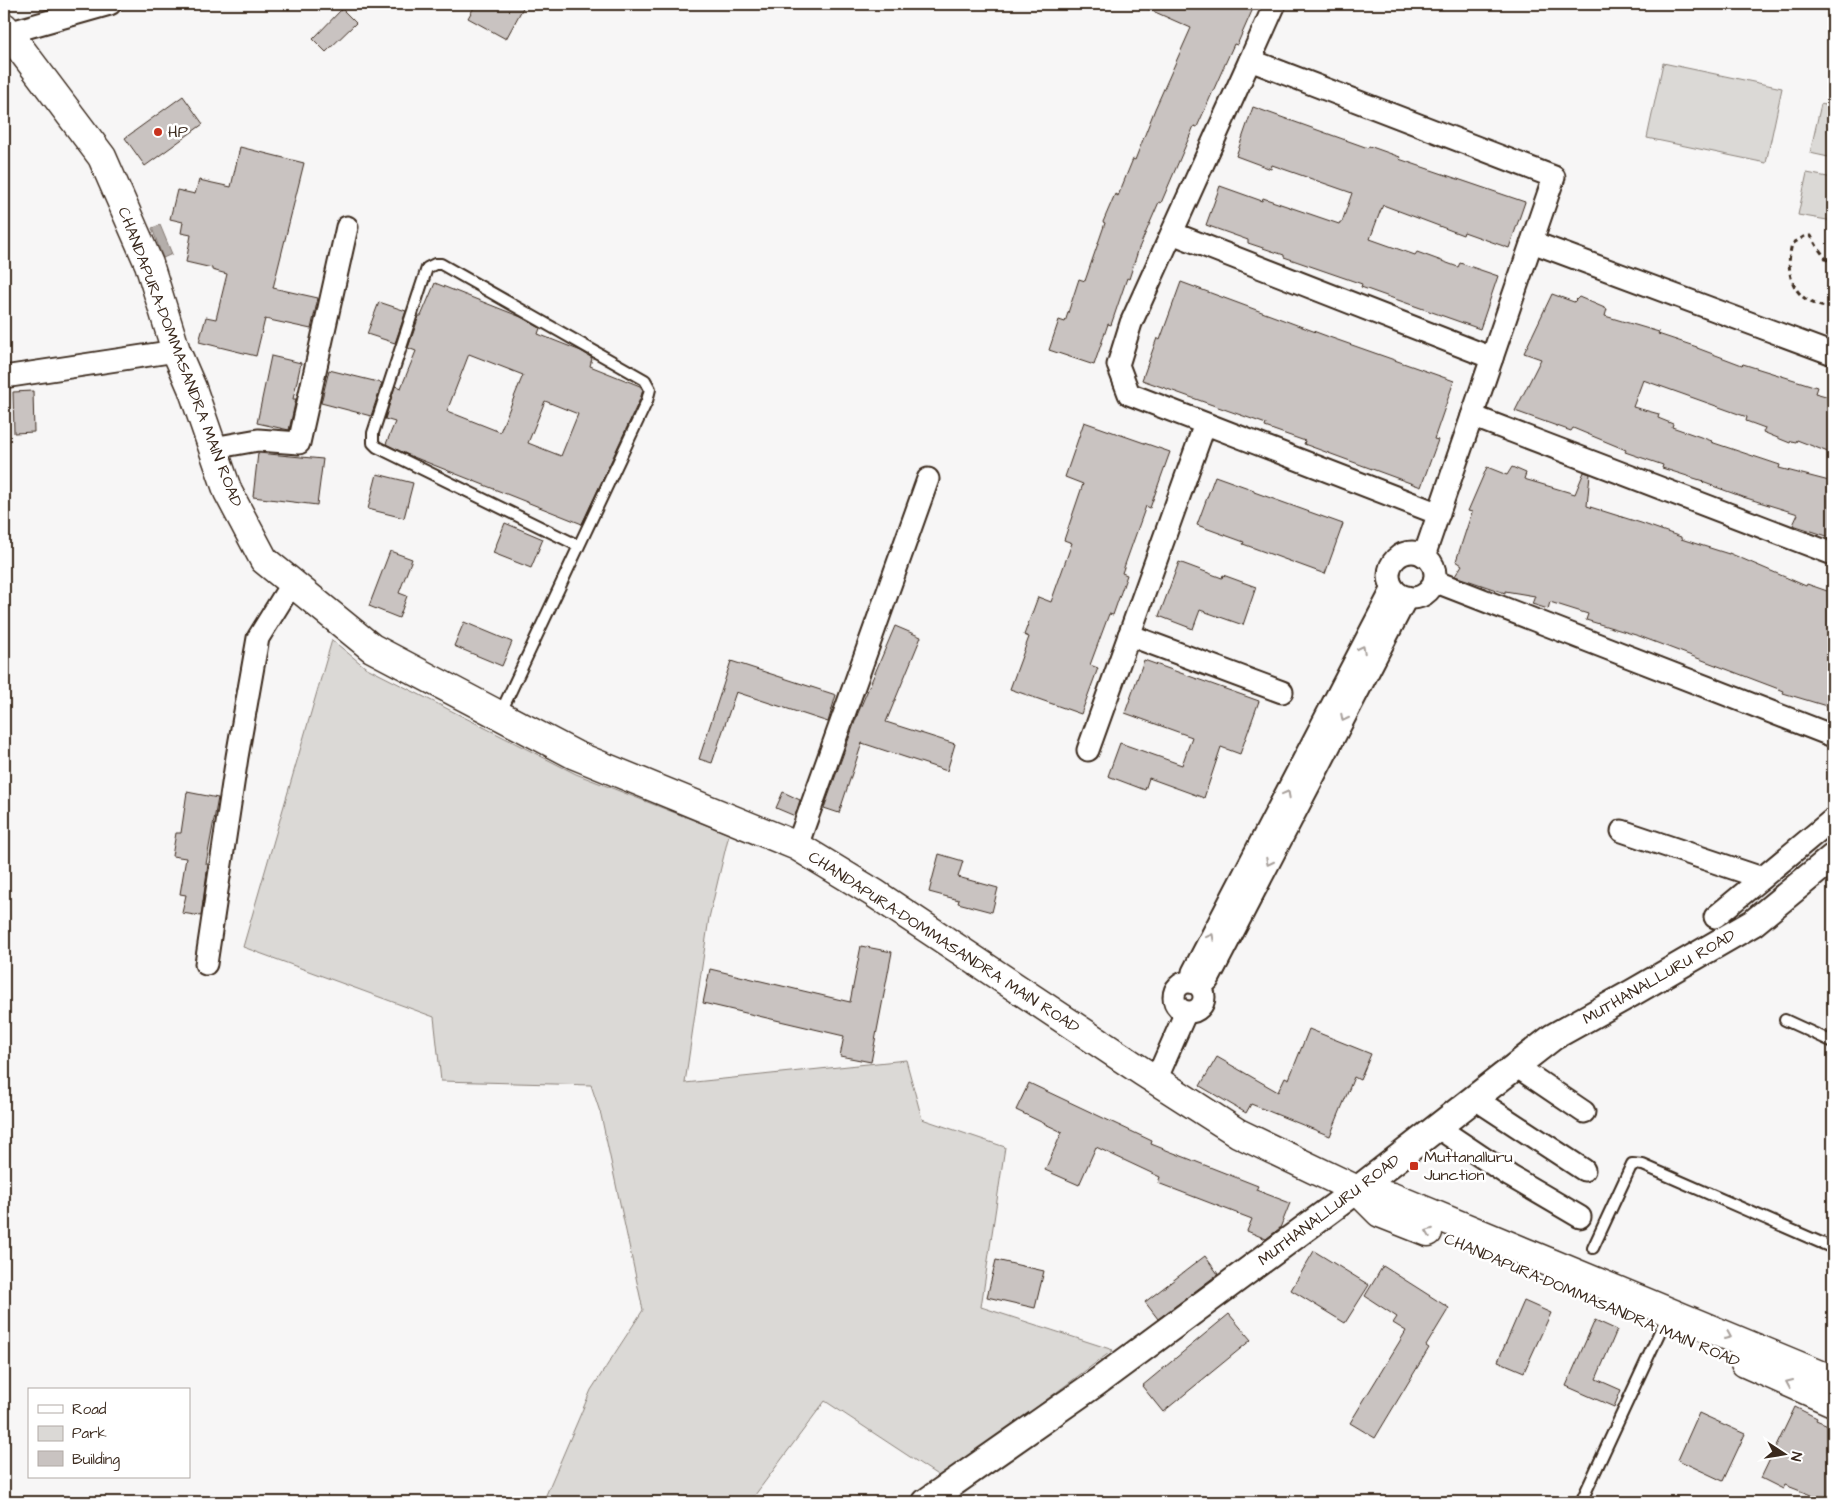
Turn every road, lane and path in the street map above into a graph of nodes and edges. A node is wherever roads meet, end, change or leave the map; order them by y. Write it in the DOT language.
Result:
graph roads {
  1 [pos="110,4"];
  2 [pos="1275,4"];
  3 [pos="5,31"];
  4 [pos="1250,60"];
  5 [pos="347,227"];
  6 [pos="1172,234"];
  7 [pos="1532,242"];
  8 [pos="1833,268"];
  9 [pos="1833,308"];
  10 [pos="176,351"];
  11 [pos="1833,354"];
  12 [pos="1492,358"];
  13 [pos="4,377"];
  14 [pos="1472,416"];
  15 [pos="1205,424"];
  16 [pos="212,448"];
  17 [pos="928,480"];
  18 [pos="1438,514"];
  19 [pos="580,546"];
  20 [pos="1833,554"];
  21 [pos="1424,556"];
  22 [pos="1434,581"];
  23 [pos="292,583"];
  24 [pos="1400,593"];
  25 [pos="1130,635"];
  26 [pos="1282,692"];
  27 [pos="500,715"];
  28 [pos="1833,736"];
  29 [pos="1088,750"];
  30 [pos="1833,819"];
  31 [pos="1622,831"];
  32 [pos="796,846"];
  33 [pos="1833,857"];
  34 [pos="1762,878"];
  35 [pos="1715,917"];
  36 [pos="206,964"];
  37 [pos="1785,1020"];
  38 [pos="1833,1042"];
  39 [pos="1516,1066"];
  40 [pos="1149,1076"];
  41 [pos="1474,1098"];
  42 [pos="1584,1112"];
  43 [pos="1437,1127"];
  44 [pos="1584,1170"];
  45 [pos="1357,1190"];
  46 [pos="1580,1217"];
  47 [pos="1593,1248"];
  48 [pos="1833,1248"];
  49 [pos="1662,1327"];
  50 [pos="1833,1380"];
  51 [pos="1833,1402"];
  52 [pos="926,1502"];
  53 [pos="1581,1502"];
  1 -- 3 [label="street"];
  2 -- 4 [label="street"];
  3 -- 10 [label="main road, CHANDAPURA-DOMMASANDRA MAIN ROAD"];
  4 -- 6 [label="street"];
  4 -- 7 [label="street"];
  5 -- 16 [label="street"];
  6 -- 12 [label="street"];
  6 -- 15 [label="street"];
  7 -- 11 [label="street"];
  7 -- 12 [label="street"];
  8 -- 9 [label="path"];
  10 -- 13 [label="street"];
  10 -- 16 [label="main road, CHANDAPURA-DOMMASANDRA MAIN ROAD"];
  12 -- 14 [label="street"];
  14 -- 18 [label="street"];
  14 -- 20 [label="street"];
  15 -- 18 [label="street"];
  15 -- 25 [label="street"];
  16 -- 23 [label="main road, CHANDAPURA-DOMMASANDRA MAIN ROAD"];
  17 -- 32 [label="street"];
  18 -- 21 [label="street"];
  19 -- 19 [label="lane"];
  19 -- 27 [label="lane"];
  21 -- 22 [label="street"];
  21 -- 24 [label="street"];
  22 -- 24 [label="street"];
  22 -- 28 [label="street"];
  23 -- 27 [label="main road, CHANDAPURA-DOMMASANDRA MAIN ROAD"];
  23 -- 36 [label="street"];
  24 -- 40 [label="street"];
  25 -- 26 [label="street"];
  25 -- 29 [label="street"];
  27 -- 32 [label="main road, CHANDAPURA-DOMMASANDRA MAIN ROAD"];
  30 -- 34 [label="street"];
  31 -- 34 [label="street"];
  32 -- 40 [label="main road, CHANDAPURA-DOMMASANDRA MAIN ROAD"];
  33 -- 39 [label="street, MUTHANALLURU ROAD"];
  34 -- 35 [label="street"];
  37 -- 38 [label="lane"];
  39 -- 41 [label="street, MUTHANALLURU ROAD"];
  39 -- 42 [label="street"];
  40 -- 45 [label="main road, CHANDAPURA-DOMMASANDRA MAIN ROAD"];
  41 -- 43 [label="street, MUTHANALLURU ROAD"];
  41 -- 44 [label="street"];
  43 -- 45 [label="street, MUTHANALLURU ROAD"];
  43 -- 46 [label="street"];
  49 -- 45 [label="main road, CHANDAPURA-DOMMASANDRA MAIN ROAD, one-way"];
  45 -- 50 [label="main road, CHANDAPURA-DOMMASANDRA MAIN ROAD, one-way"];
  45 -- 52 [label="street, MUTHANALLURU ROAD"];
  47 -- 48 [label="lane"];
  51 -- 49 [label="main road, CHANDAPURA-DOMMASANDRA MAIN ROAD, one-way"];
  49 -- 53 [label="lane"];
}
